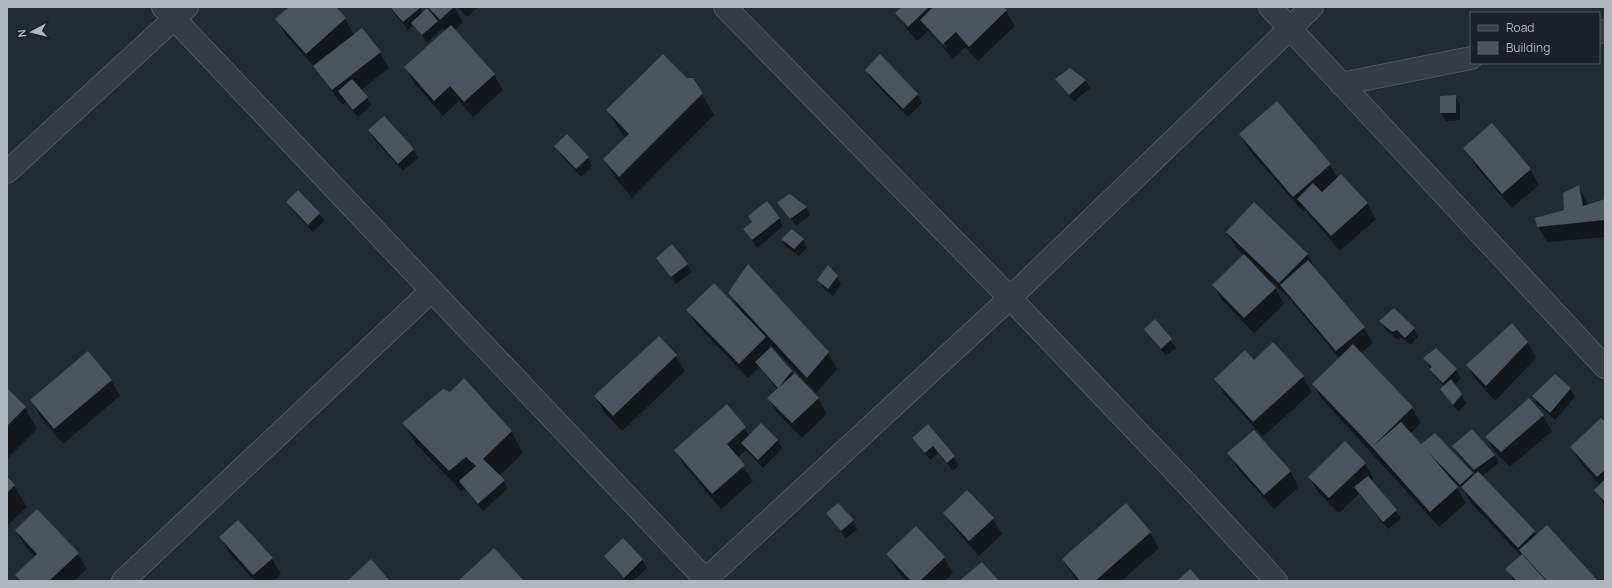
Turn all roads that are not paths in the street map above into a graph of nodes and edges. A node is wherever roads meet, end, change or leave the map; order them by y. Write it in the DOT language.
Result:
graph roads {
  1 [pos="725,7"];
  2 [pos="1270,7"];
  3 [pos="1312,7"];
  4 [pos="175,11"];
  5 [pos="1290,28"];
  6 [pos="1470,58"];
  7 [pos="1341,84"];
  8 [pos="7,172"];
  9 [pos="431,291"];
  10 [pos="1010,298"];
  11 [pos="1605,367"];
  12 [pos="123,581"];
  13 [pos="706,581"];
  14 [pos="1276,581"];
  1 -- 10 [label="street"];
  2 -- 5 [label="street"];
  3 -- 5 [label="street"];
  4 -- 8 [label="street"];
  4 -- 9 [label="street"];
  5 -- 7 [label="street"];
  5 -- 10 [label="street"];
  6 -- 7 [label="street"];
  7 -- 11 [label="street"];
  9 -- 12 [label="street"];
  9 -- 13 [label="street"];
  10 -- 13 [label="street"];
  10 -- 14 [label="street"];
}
